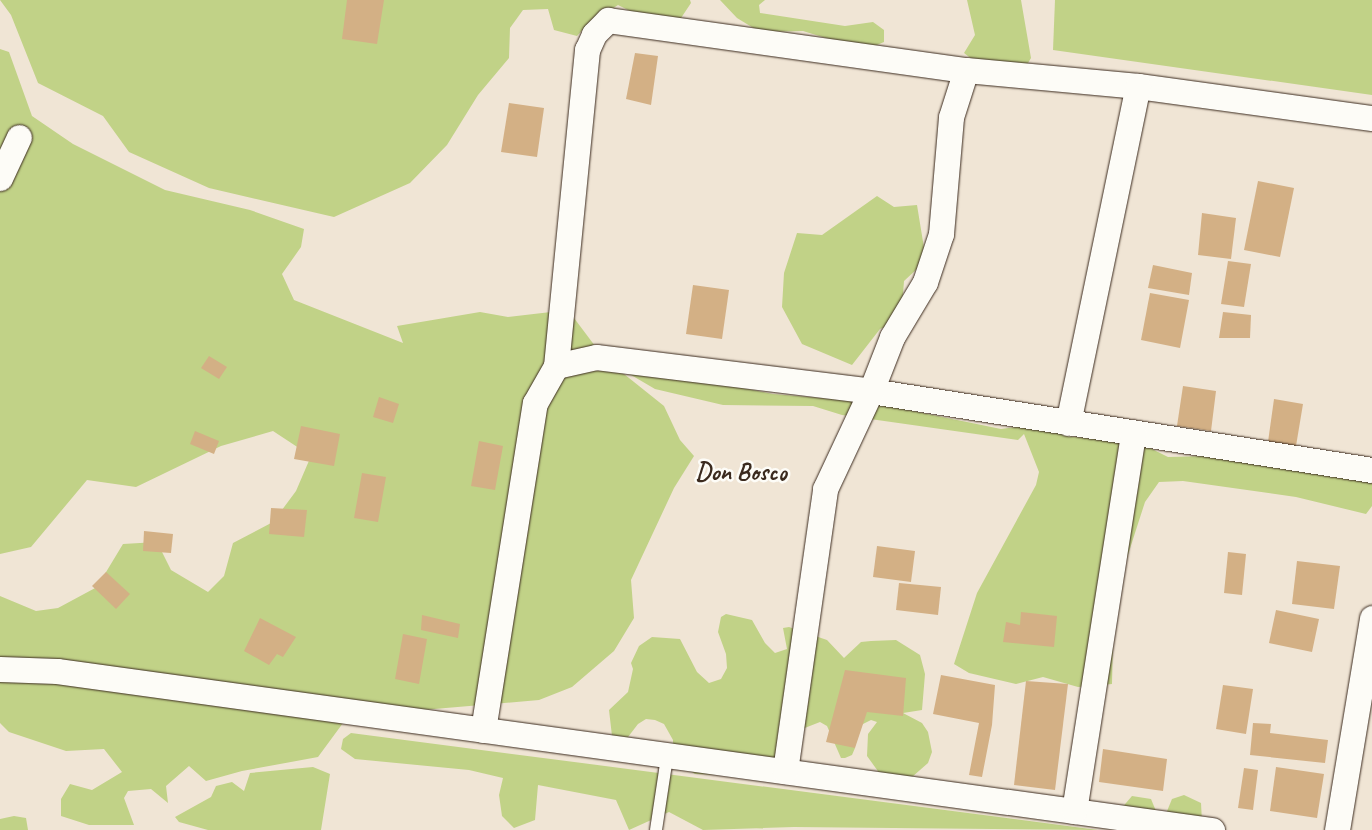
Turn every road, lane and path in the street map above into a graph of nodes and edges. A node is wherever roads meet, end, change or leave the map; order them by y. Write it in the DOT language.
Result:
graph roads {
  1 [pos="966,70"];
  2 [pos="1138,86"];
  3 [pos="1372,118"];
  4 [pos="19,137"];
  5 [pos="0,178"];
  6 [pos="556,366"];
  7 [pos="871,391"];
  8 [pos="1068,423"];
  9 [pos="1133,433"];
  10 [pos="1372,470"];
  11 [pos="1372,618"];
  12 [pos="0,669"];
  13 [pos="483,730"];
  14 [pos="667,757"];
  15 [pos="784,771"];
  16 [pos="1074,811"];
  17 [pos="656,830"];
  18 [pos="1212,830"];
  19 [pos="1337,830"];
  1 -- 2 [label="street"];
  1 -- 6 [label="street"];
  1 -- 7 [label="street"];
  2 -- 3 [label="street"];
  2 -- 8 [label="street"];
  4 -- 5 [label="street"];
  6 -- 7 [label="street"];
  6 -- 13 [label="street"];
  7 -- 8 [label="street"];
  7 -- 15 [label="street"];
  8 -- 9 [label="street"];
  9 -- 10 [label="street"];
  9 -- 16 [label="street"];
  11 -- 19 [label="street"];
  12 -- 13 [label="street"];
  13 -- 14 [label="street"];
  14 -- 15 [label="street"];
  14 -- 17 [label="lane"];
  15 -- 16 [label="street"];
  16 -- 18 [label="street"];
}
